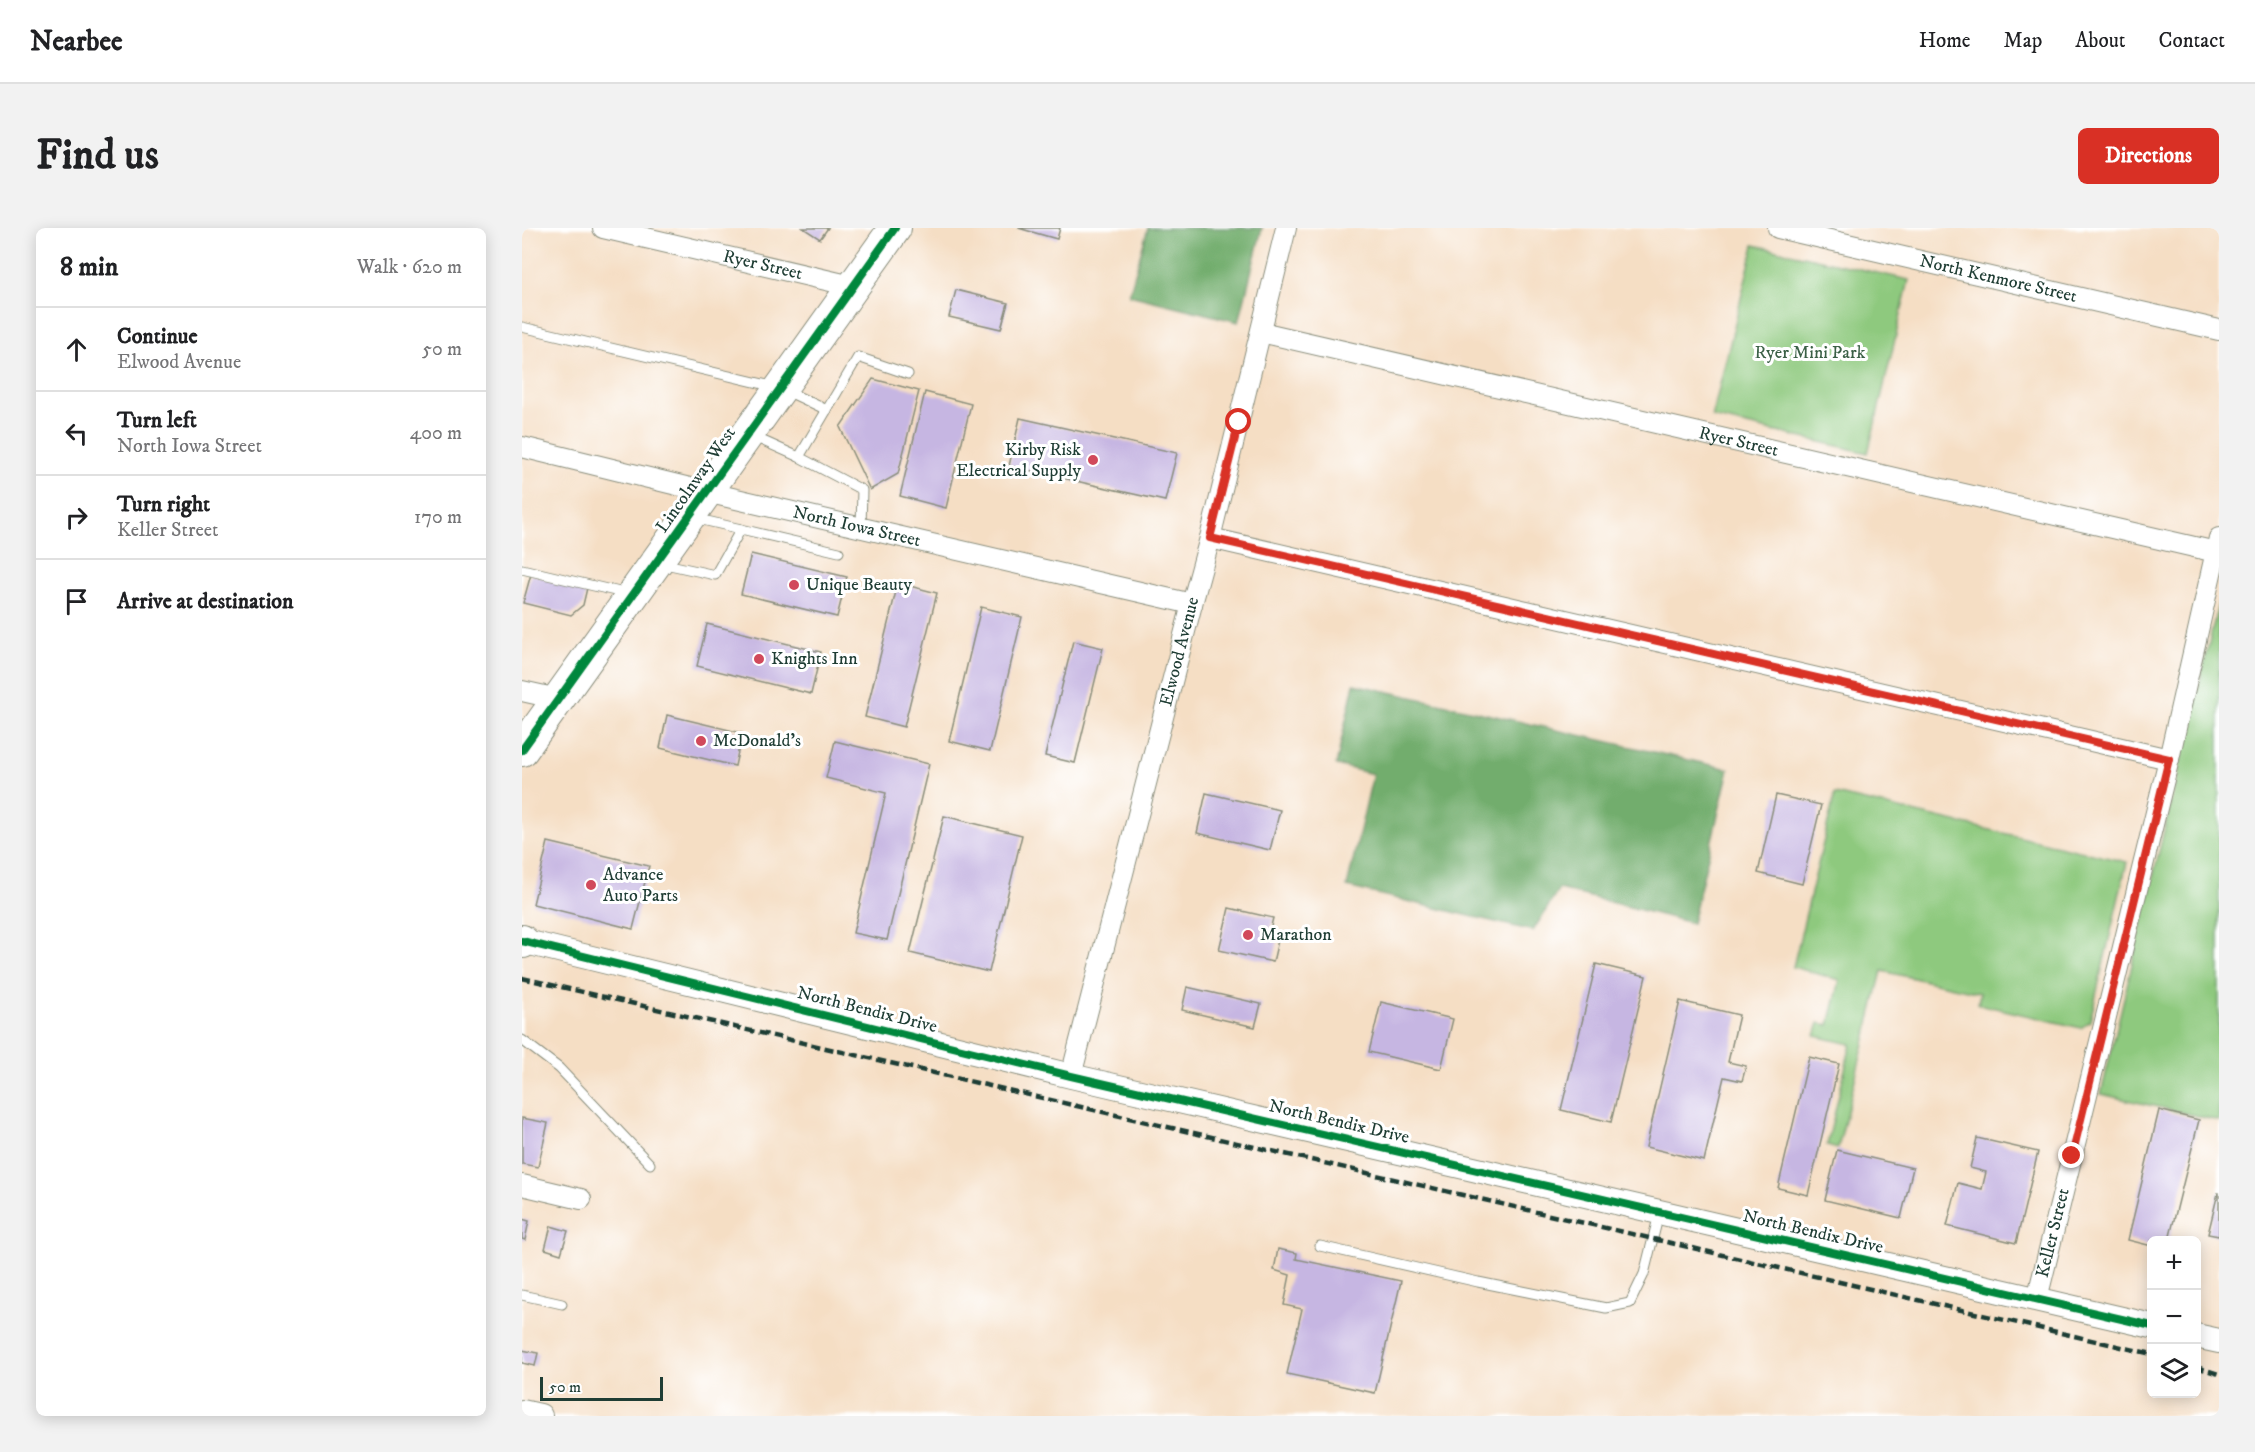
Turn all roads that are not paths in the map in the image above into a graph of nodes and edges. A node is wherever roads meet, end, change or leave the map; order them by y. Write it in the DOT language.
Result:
graph roads {
  1 [pos="603,228"];
  2 [pos="895,228"];
  3 [pos="1286,228"];
  4 [pos="1778,228"];
  5 [pos="852,286"];
  6 [pos="522,327"];
  7 [pos="2219,330"];
  8 [pos="1261,332"];
  9 [pos="909,374"];
  10 [pos="780,388"];
  11 [pos="827,410"];
  12 [pos="747,434"];
  13 [pos="522,447"];
  14 [pos="799,457"];
  15 [pos="697,504"];
  16 [pos="861,528"];
  17 [pos="741,529"];
  18 [pos="1210,538"];
  19 [pos="2217,545"];
  20 [pos="839,552"];
  21 [pos="656,562"];
  22 [pos="522,569"];
  23 [pos="632,595"];
  24 [pos="1192,604"];
  25 [pos="522,691"];
  26 [pos="558,699"];
  27 [pos="522,750"];
  28 [pos="2169,759"];
  29 [pos="522,941"];
  30 [pos="522,1040"];
  31 [pos="1071,1076"];
  32 [pos="650,1164"];
  33 [pos="522,1185"];
  34 [pos="581,1199"];
  35 [pos="1659,1211"];
  36 [pos="1320,1246"];
  37 [pos="522,1294"];
  38 [pos="2037,1299"];
  39 [pos="562,1304"];
  40 [pos="2147,1325"];
  41 [pos="2201,1337"];
  42 [pos="2219,1341"];
  43 [pos="522,1412"];
  44 [pos="540,1416"];
  1 -- 5 [label="street, Ryer Street"];
  2 -- 5 [label="main road, Lincolnway West"];
  3 -- 8 [label="street, Elwood Avenue"];
  4 -- 7 [label="street, North Kenmore Street"];
  5 -- 10 [label="main road, Lincolnway West"];
  6 -- 10 [label="lane"];
  8 -- 18 [label="street, Elwood Avenue"];
  8 -- 19 [label="street, Ryer Street"];
  9 -- 11 [label="lane"];
  10 -- 11 [label="lane"];
  10 -- 12 [label="main road, Lincolnway West"];
  11 -- 14 [label="lane"];
  12 -- 14 [label="lane"];
  12 -- 15 [label="main road, Lincolnway West"];
  13 -- 15 [label="street, North Iowa Street"];
  14 -- 16 [label="lane"];
  15 -- 16 [label="street, North Iowa Street"];
  15 -- 17 [label="lane"];
  15 -- 21 [label="main road, Lincolnway West"];
  16 -- 24 [label="street, North Iowa Street"];
  17 -- 20 [label="lane"];
  17 -- 21 [label="lane"];
  18 -- 24 [label="street, Elwood Avenue"];
  18 -- 28 [label="street"];
  19 -- 28 [label="street, Keller Street"];
  21 -- 23 [label="main road, Lincolnway West"];
  22 -- 23 [label="lane"];
  23 -- 26 [label="main road, Lincolnway West"];
  24 -- 31 [label="street, Elwood Avenue"];
  25 -- 26 [label="street"];
  26 -- 27 [label="main road, Lincolnway West"];
  28 -- 38 [label="street, Keller Street"];
  29 -- 31 [label="street, North Bendix Drive"];
  30 -- 32 [label="lane"];
  31 -- 35 [label="street, North Bendix Drive"];
  33 -- 34 [label="street"];
  35 -- 36 [label="lane"];
  35 -- 38 [label="street, North Bendix Drive"];
  37 -- 39 [label="lane"];
  38 -- 40 [label="street, North Bendix Drive"];
  41 -- 42 [label="street"];
  43 -- 44 [label="street"];
}
